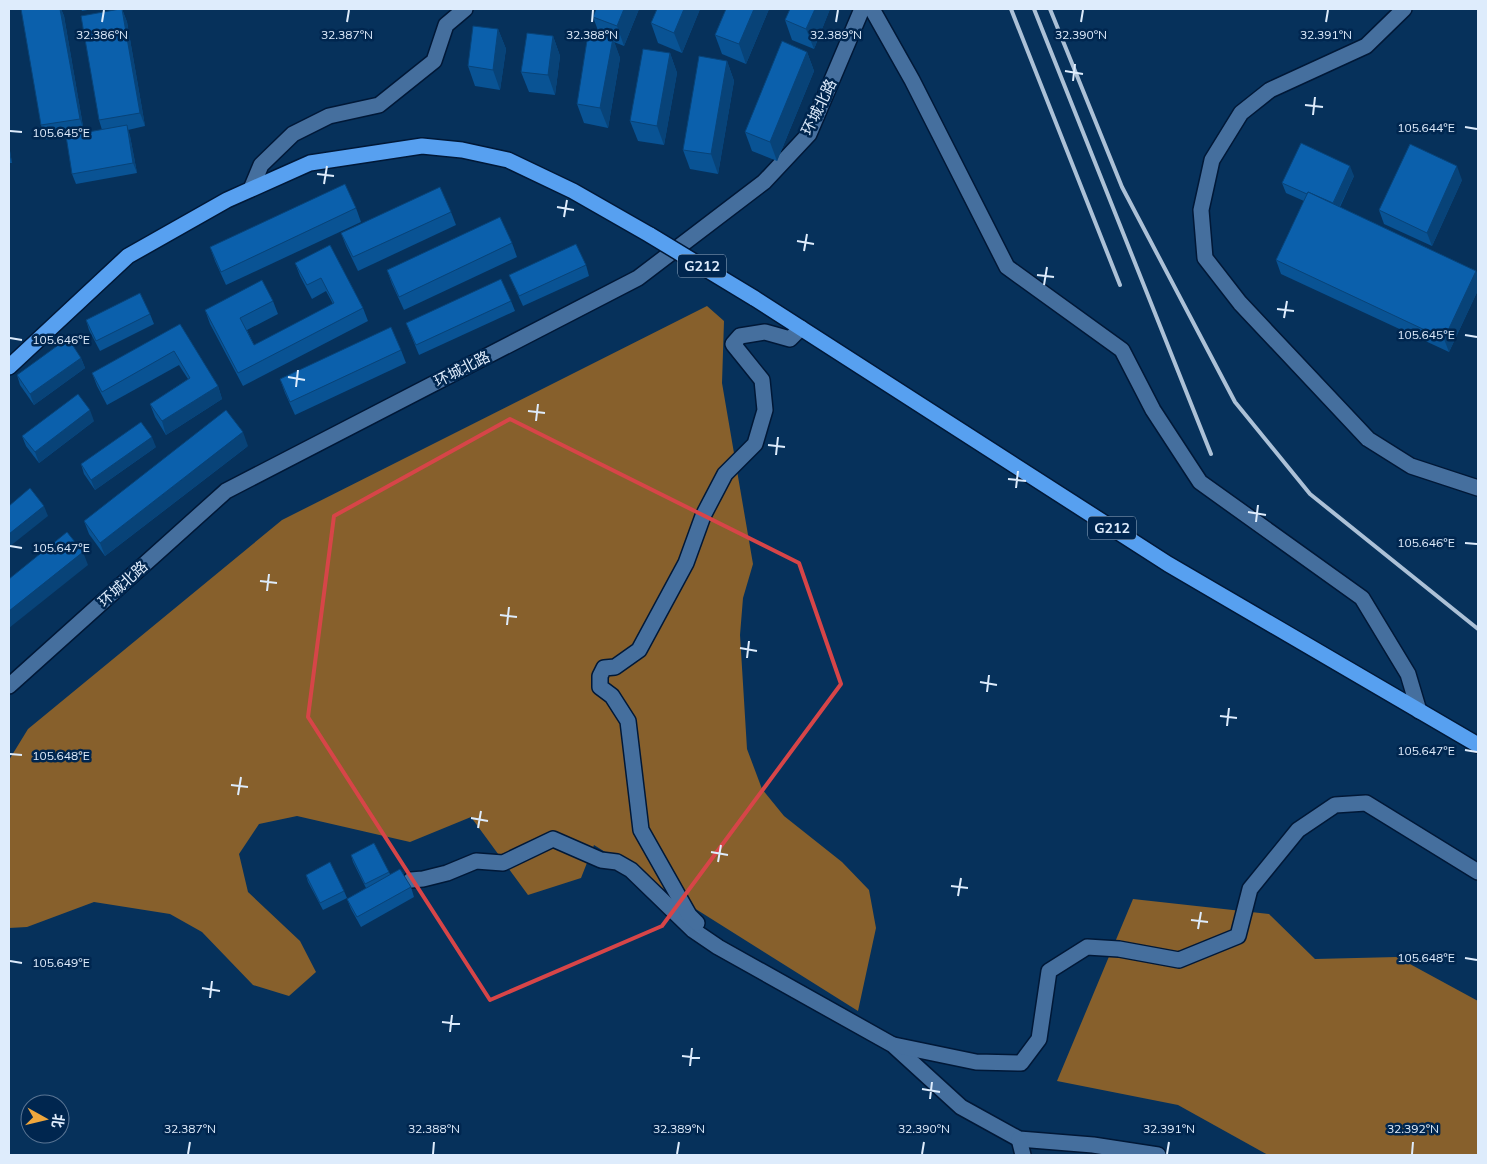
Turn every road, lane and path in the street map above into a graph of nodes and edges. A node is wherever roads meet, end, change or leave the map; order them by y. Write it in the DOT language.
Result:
graph roads {
  1 [pos="465,9"];
  2 [pos="862,9"];
  3 [pos="872,9"];
  4 [pos="1404,9"];
  5 [pos="252,189"];
  6 [pos="801,328"];
  7 [pos="9,367"];
  8 [pos="1478,488"];
  9 [pos="9,686"];
  10 [pos="1419,710"];
  11 [pos="1478,745"];
  12 [pos="1478,872"];
  13 [pos="411,880"];
  14 [pos="718,947"];
  15 [pos="893,1045"];
  16 [pos="1019,1139"];
  17 [pos="1023,1155"];
  18 [pos="1158,1155"];
  1 -- 5 [label="street"];
  2 -- 9 [label="street, 环城北路"];
  3 -- 10 [label="street"];
  4 -- 8 [label="street"];
  5 -- 6 [label="highway, G212, bridge"];
  5 -- 7 [label="highway, G212"];
  6 -- 10 [label="highway, G212"];
  6 -- 14 [label="street"];
  10 -- 11 [label="highway, G212"];
  12 -- 15 [label="street"];
  13 -- 14 [label="street"];
  14 -- 15 [label="street"];
  15 -- 16 [label="street"];
  16 -- 17 [label="street"];
  16 -- 18 [label="street"];
}
